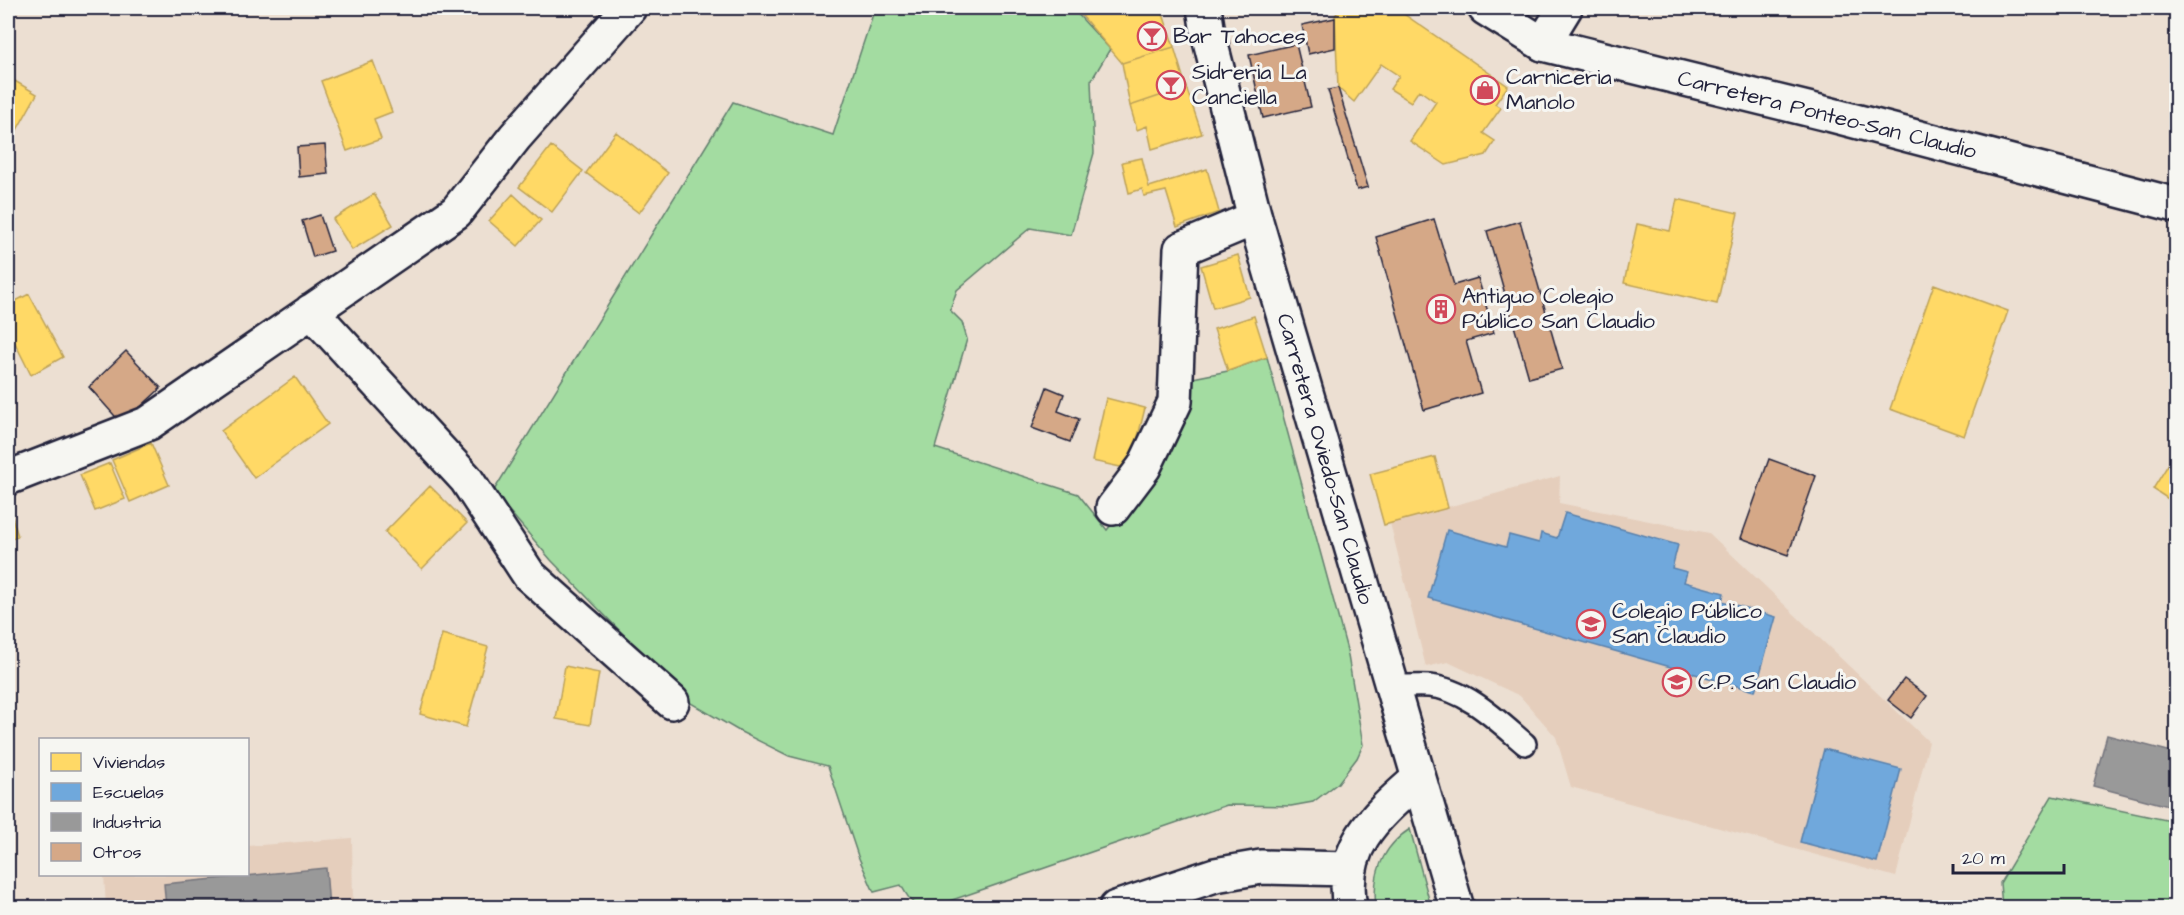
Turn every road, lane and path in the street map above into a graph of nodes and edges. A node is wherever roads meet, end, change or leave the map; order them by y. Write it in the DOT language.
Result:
graph roads {
  1 [pos="629,8"];
  2 [pos="1204,8"];
  3 [pos="1485,8"];
  4 [pos="1565,8"];
  5 [pos="1543,44"];
  6 [pos="2176,205"];
  7 [pos="1255,218"];
  8 [pos="311,311"];
  9 [pos="8,478"];
  10 [pos="1113,508"];
  11 [pos="1391,687"];
  12 [pos="672,702"];
  13 [pos="1525,744"];
  14 [pos="1418,778"];
  15 [pos="1349,869"];
  16 [pos="1116,908"];
  17 [pos="1350,908"];
  18 [pos="1457,908"];
  1 -- 8 [label="street"];
  2 -- 7 [label="street, Carretera Oviedo-San Claudio"];
  3 -- 5 [label="street, Carretera Ponteo-San Claudio"];
  4 -- 5 [label="street"];
  5 -- 6 [label="street, Carretera Ponteo-San Claudio"];
  7 -- 10 [label="street"];
  7 -- 11 [label="street, Carretera Oviedo-San Claudio"];
  8 -- 9 [label="street"];
  8 -- 12 [label="street"];
  11 -- 13 [label="lane"];
  11 -- 14 [label="street, Carretera Oviedo-San Claudio"];
  14 -- 15 [label="street"];
  14 -- 18 [label="street, Carretera Oviedo-San Claudio"];
  15 -- 16 [label="street"];
  15 -- 17 [label="street"];
}
